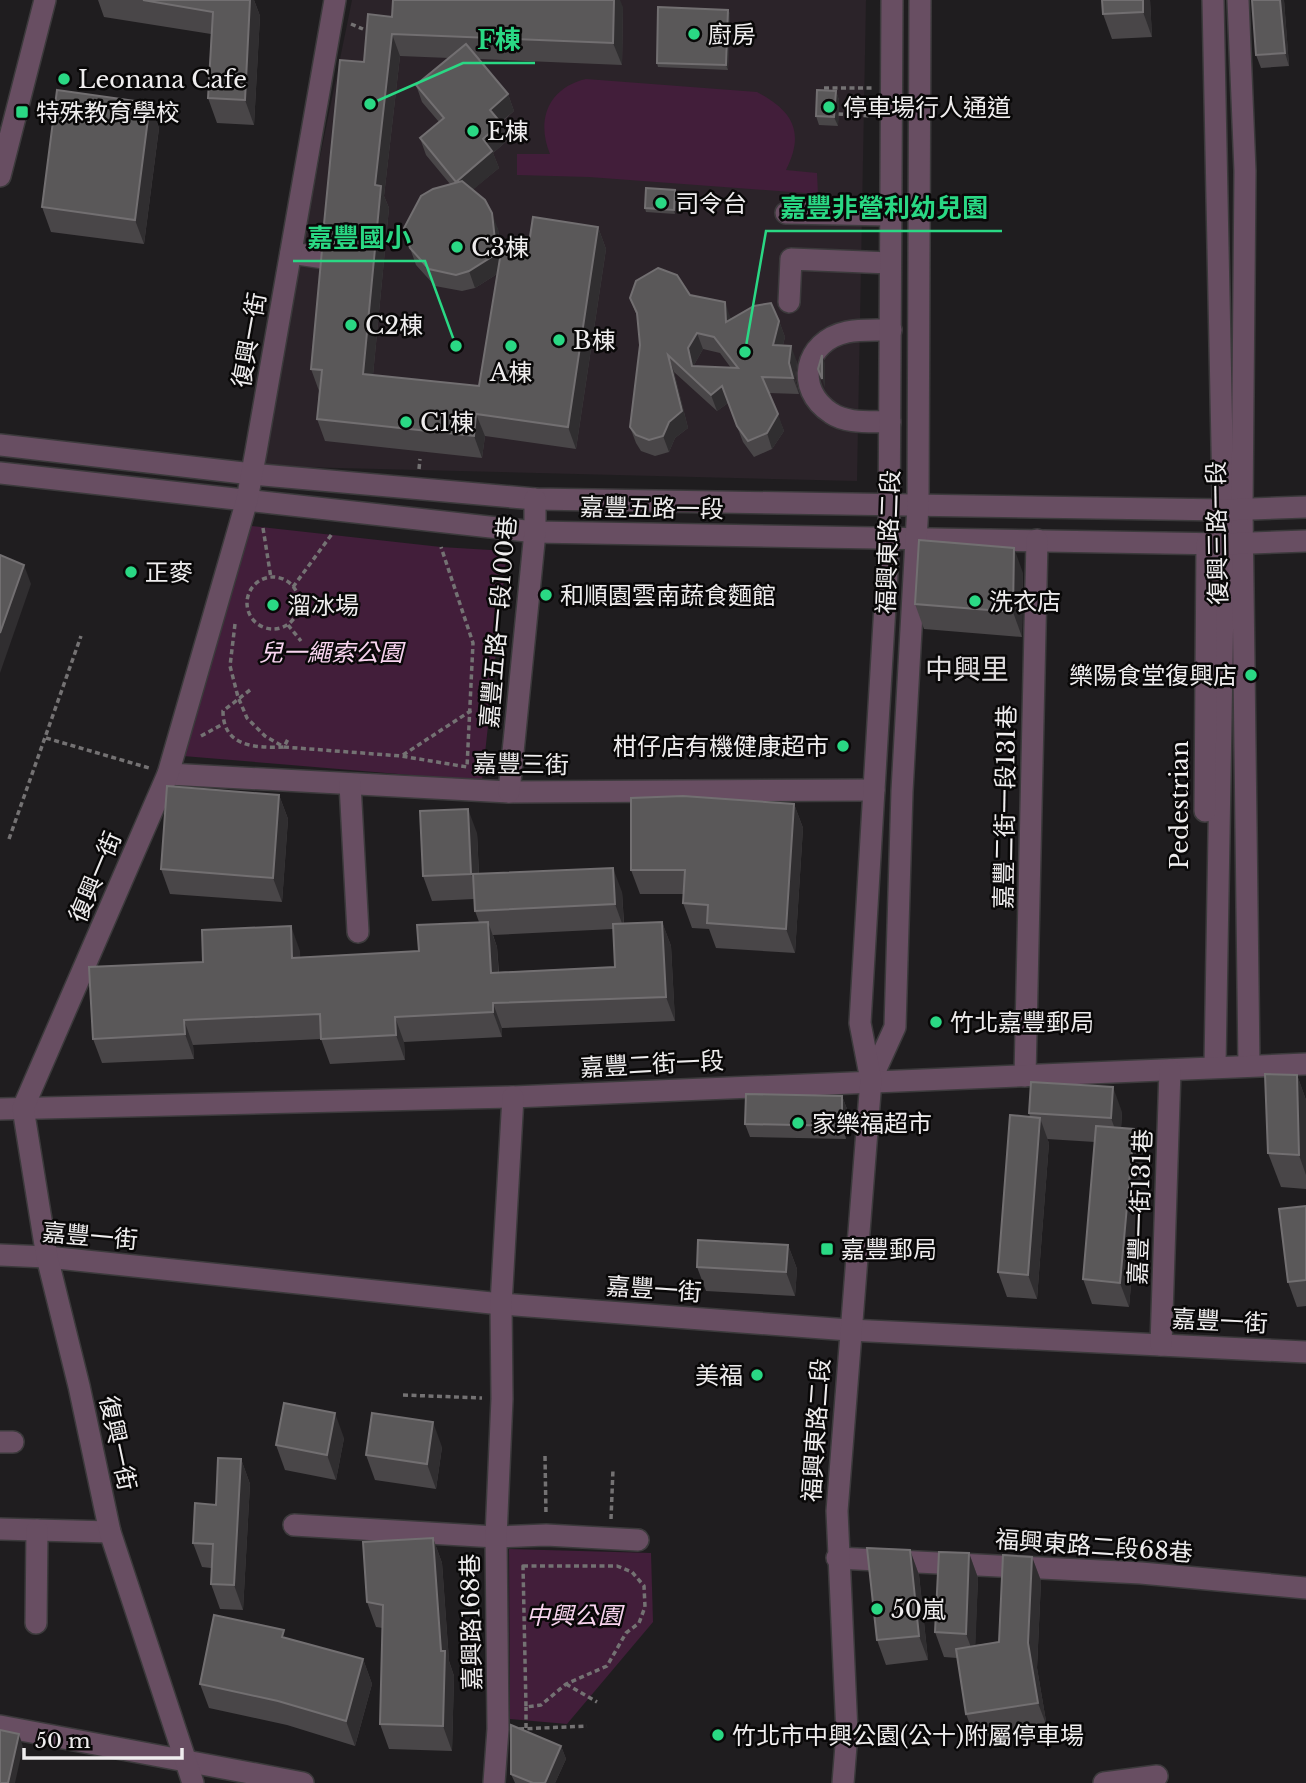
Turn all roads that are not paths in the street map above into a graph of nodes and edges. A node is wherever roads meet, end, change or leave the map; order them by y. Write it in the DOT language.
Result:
graph roads {
  1 [pos="45,0"];
  2 [pos="335,0"];
  3 [pos="892,0"];
  4 [pos="920,0"];
  5 [pos="1213,0"];
  6 [pos="1238,0"];
  7 [pos="0,176"];
  8 [pos="786,213"];
  9 [pos="890,215"];
  10 [pos="291,253"];
  11 [pos="331,259"];
  12 [pos="890,263"];
  13 [pos="789,302"];
  14 [pos="891,330"];
  15 [pos="890,422"];
  16 [pos="0,445"];
  17 [pos="0,473"];
  18 [pos="252,474"];
  19 [pos="535,499"];
  20 [pos="247,500"];
  21 [pos="890,505"];
  22 [pos="918,505"];
  23 [pos="1306,507"];
  24 [pos="1233,509"];
  25 [pos="535,532"];
  26 [pos="917,538"];
  27 [pos="889,540"];
  28 [pos="1037,540"];
  29 [pos="1306,541"];
  30 [pos="1225,543"];
  31 [pos="168,774"];
  32 [pos="349,784"];
  33 [pos="874,790"];
  34 [pos="509,792"];
  35 [pos="358,932"];
  36 [pos="1306,1064"];
  37 [pos="1209,1066"];
  38 [pos="1249,1066"];
  39 [pos="1170,1070"];
  40 [pos="1025,1076"];
  41 [pos="870,1080"];
  42 [pos="513,1097"];
  43 [pos="0,1108"];
  44 [pos="23,1108"];
  45 [pos="0,1255"];
  46 [pos="47,1257"];
  47 [pos="501,1304"];
  48 [pos="849,1330"];
  49 [pos="1161,1345"];
  50 [pos="1306,1352"];
  51 [pos="294,1525"];
  52 [pos="0,1529"];
  53 [pos="37,1530"];
  54 [pos="110,1532"];
  55 [pos="496,1537"];
  56 [pos="638,1540"];
  57 [pos="837,1558"];
  58 [pos="1306,1588"];
  59 [pos="36,1623"];
  60 [pos="0,1726"];
  61 [pos="190,1773"];
  62 [pos="1157,1776"];
  63 [pos="303,1783"];
  64 [pos="494,1783"];
  65 [pos="843,1783"];
  66 [pos="1104,1783"];
  1 -- 7 [label="street"];
  2 -- 10 [label="street, 復興一街"];
  3 -- 9 [label="street, 福興東路二段"];
  4 -- 22 [label="street, 福興東路二段"];
  5 -- 24 [label="street, 復興三路一段"];
  6 -- 24 [label="street, 復興三路一段"];
  8 -- 9 [label="street"];
  9 -- 12 [label="street, 福興東路二段"];
  10 -- 11 [label="street"];
  10 -- 18 [label="street, 復興一街"];
  12 -- 13 [label="street"];
  12 -- 14 [label="street, 福興東路二段"];
  14 -- 15 [label="street, 福興東路二段"];
  14 -- 15 [label="street"];
  15 -- 21 [label="street, 福興東路二段"];
  16 -- 18 [label="street, 嘉豐五路一段"];
  17 -- 20 [label="street, 嘉豐五路一段"];
  18 -- 19 [label="street, 嘉豐五路一段"];
  18 -- 20 [label="street, 復興一街"];
  19 -- 21 [label="street, 嘉豐五路一段"];
  19 -- 25 [label="street, 嘉豐五路一段100巷"];
  20 -- 25 [label="street, 嘉豐五路一段"];
  20 -- 31 [label="street, 復興一街"];
  21 -- 22 [label="street, 嘉豐五路一段"];
  21 -- 27 [label="street, 福興東路二段"];
  22 -- 24 [label="street, 嘉豐五路一段"];
  22 -- 26 [label="street, 福興東路二段"];
  23 -- 24 [label="street, 嘉豐五路一段"];
  24 -- 30 [label="street, 復興三路一段"];
  25 -- 27 [label="street, 嘉豐五路一段"];
  25 -- 34 [label="street, 嘉豐五路一段100巷"];
  26 -- 27 [label="street, 嘉豐五路一段"];
  26 -- 28 [label="street, 嘉豐五路一段"];
  26 -- 41 [label="street, 福興東路二段"];
  27 -- 33 [label="street, 福興東路二段"];
  28 -- 30 [label="street, 嘉豐五路一段"];
  28 -- 40 [label="street, 嘉豐二街一段131巷"];
  29 -- 30 [label="street, 嘉豐五路一段"];
  30 -- 37 [label="street, 復興三路一段"];
  30 -- 38 [label="street, 復興三路一段"];
  31 -- 32 [label="street, 嘉豐三街"];
  31 -- 44 [label="street, 復興一街"];
  32 -- 34 [label="street, 嘉豐三街"];
  32 -- 35 [label="street"];
  33 -- 34 [label="street, 嘉豐三街"];
  33 -- 41 [label="street, 福興東路二段"];
  36 -- 38 [label="street, 嘉豐二街一段"];
  37 -- 38 [label="street, 嘉豐二街一段"];
  37 -- 39 [label="street, 嘉豐二街一段"];
  39 -- 40 [label="street, 嘉豐二街一段"];
  39 -- 49 [label="street, 嘉豐一街131巷"];
  40 -- 41 [label="street, 嘉豐二街一段"];
  41 -- 42 [label="street, 嘉豐二街一段"];
  41 -- 48 [label="street, 福興東路二段"];
  42 -- 44 [label="street, 嘉豐二街一段"];
  42 -- 47 [label="street"];
  43 -- 44 [label="street, 嘉豐二街一段"];
  44 -- 46 [label="street, 復興一街"];
  45 -- 46 [label="street, 嘉豐一街"];
  46 -- 47 [label="street, 嘉豐一街"];
  46 -- 54 [label="street, 復興一街"];
  47 -- 48 [label="street, 嘉豐一街"];
  47 -- 55 [label="street"];
  48 -- 49 [label="street, 嘉豐一街"];
  48 -- 57 [label="street, 福興東路二段"];
  49 -- 50 [label="street, 嘉豐一街"];
  51 -- 55 [label="street, 嘉興路168巷"];
  52 -- 53 [label="street"];
  53 -- 54 [label="street"];
  53 -- 59 [label="street"];
  54 -- 61 [label="street, 復興一街"];
  55 -- 56 [label="street"];
  55 -- 64 [label="street, 嘉興路168巷"];
  57 -- 58 [label="street, 福興東路二段68巷"];
  57 -- 65 [label="street, 福興東路二段"];
  60 -- 61 [label="street"];
  61 -- 63 [label="street"];
  62 -- 66 [label="street"];
}
